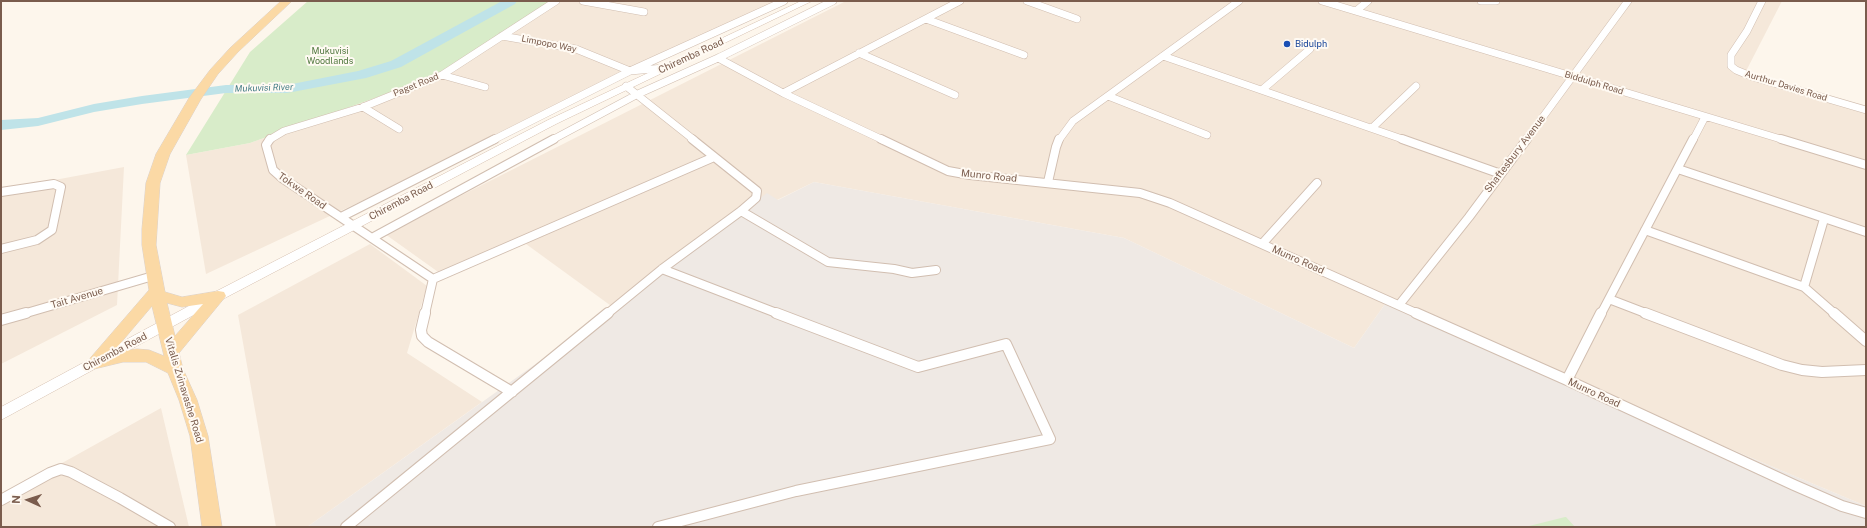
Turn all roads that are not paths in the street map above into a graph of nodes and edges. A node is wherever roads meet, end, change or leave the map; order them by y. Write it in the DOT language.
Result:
graph roads {
  1 [pos="287,1"];
  2 [pos="556,1"];
  3 [pos="583,1"];
  4 [pos="784,1"];
  5 [pos="808,1"];
  6 [pos="819,1"];
  7 [pos="960,1"];
  8 [pos="1027,1"];
  9 [pos="1239,1"];
  10 [pos="1322,1"];
  11 [pos="1368,1"];
  12 [pos="1481,1"];
  13 [pos="1496,1"];
  14 [pos="1628,1"];
  15 [pos="1762,1"];
  16 [pos="830,3"];
  17 [pos="1356,11"];
  18 [pos="644,12"];
  19 [pos="926,19"];
  20 [pos="1077,19"];
  21 [pos="502,36"];
  22 [pos="1310,48"];
  23 [pos="858,53"];
  24 [pos="1024,55"];
  25 [pos="1163,56"];
  26 [pos="718,58"];
  27 [pos="664,68"];
  28 [pos="630,71"];
  29 [pos="442,75"];
  30 [pos="1574,77"];
  31 [pos="626,86"];
  32 [pos="1416,86"];
  33 [pos="485,88"];
  34 [pos="1263,89"];
  35 [pos="783,93"];
  36 [pos="638,94"];
  37 [pos="955,95"];
  38 [pos="1108,96"];
  39 [pos="363,107"];
  40 [pos="1866,110"];
  41 [pos="1705,117"];
  42 [pos="1372,128"];
  43 [pos="399,129"];
  44 [pos="1207,135"];
  45 [pos="266,145"];
  46 [pos="714,157"];
  47 [pos="1866,165"];
  48 [pos="1678,169"];
  49 [pos="1501,174"];
  50 [pos="1048,182"];
  51 [pos="1317,183"];
  52 [pos="1,192"];
  53 [pos="741,211"];
  54 [pos="341,217"];
  55 [pos="1824,219"];
  56 [pos="353,226"];
  57 [pos="1645,230"];
  58 [pos="1866,232"];
  59 [pos="372,238"];
  60 [pos="1262,244"];
  61 [pos="1,249"];
  62 [pos="662,269"];
  63 [pos="936,270"];
  64 [pos="433,279"];
  65 [pos="156,287"];
  66 [pos="1804,287"];
  67 [pos="218,296"];
  68 [pos="1609,299"];
  69 [pos="1399,305"];
  70 [pos="1,320"];
  71 [pos="165,325"];
  72 [pos="1866,341"];
  73 [pos="173,360"];
  74 [pos="94,363"];
  75 [pos="1866,370"];
  76 [pos="1567,380"];
  77 [pos="512,392"];
  78 [pos="1,414"];
  79 [pos="5,498"];
  80 [pos="1866,513"];
  81 [pos="170,527"];
  82 [pos="212,527"];
  83 [pos="346,527"];
  84 [pos="658,527"];
  1 -- 65 [label="main road, Vitalis Zvinavashe Road"];
  2 -- 21 [label="street, Paget Road"];
  3 -- 18 [label="street"];
  4 -- 28 [label="street, Chiremba Road"];
  5 -- 27 [label="main road, Chiremba Road"];
  6 -- 16 [label="street"];
  7 -- 19 [label="street"];
  8 -- 20 [label="street"];
  9 -- 25 [label="street"];
  10 -- 17 [label="street, Biddulph Road"];
  11 -- 17 [label="street"];
  12 -- 13 [label="street"];
  14 -- 30 [label="street, Shaftesbury Avenue"];
  15 -- 40 [label="street, Aurthur Davies Road"];
  16 -- 26 [label="street"];
  17 -- 30 [label="street, Biddulph Road"];
  19 -- 23 [label="street"];
  19 -- 24 [label="street"];
  21 -- 28 [label="street, Limpopo Way"];
  21 -- 29 [label="street, Paget Road"];
  22 -- 34 [label="street"];
  23 -- 35 [label="street"];
  23 -- 37 [label="street"];
  25 -- 34 [label="street"];
  25 -- 38 [label="street"];
  26 -- 35 [label="street, Munro Road"];
  26 -- 36 [label="street"];
  27 -- 28 [label="street, Limpopo Way"];
  27 -- 31 [label="main road, Chiremba Road"];
  28 -- 54 [label="street, Chiremba Road"];
  29 -- 33 [label="street"];
  29 -- 39 [label="street, Paget Road"];
  30 -- 41 [label="street, Biddulph Road"];
  30 -- 49 [label="street, Shaftesbury Avenue"];
  31 -- 36 [label="street"];
  31 -- 56 [label="main road, Chiremba Road"];
  32 -- 42 [label="street"];
  34 -- 42 [label="street"];
  35 -- 50 [label="street, Munro Road"];
  36 -- 46 [label="street"];
  36 -- 59 [label="street"];
  38 -- 44 [label="street"];
  38 -- 50 [label="street"];
  39 -- 43 [label="street"];
  39 -- 45 [label="street, Paget Road"];
  41 -- 47 [label="street, Biddulph Road"];
  41 -- 48 [label="street"];
  42 -- 49 [label="street"];
  45 -- 54 [label="street, Tokwe Road"];
  46 -- 53 [label="street"];
  46 -- 64 [label="street"];
  48 -- 55 [label="street"];
  48 -- 57 [label="street"];
  49 -- 69 [label="street, Shaftesbury Avenue"];
  50 -- 60 [label="street, Munro Road"];
  51 -- 60 [label="street"];
  52 -- 61 [label="street"];
  53 -- 62 [label="street"];
  53 -- 63 [label="street"];
  54 -- 56 [label="street, Tokwe Road"];
  55 -- 58 [label="street"];
  55 -- 66 [label="street"];
  56 -- 59 [label="street, Tokwe Road"];
  56 -- 67 [label="main road, Chiremba Road"];
  57 -- 66 [label="street"];
  57 -- 68 [label="street"];
  59 -- 64 [label="street, Tokwe Road"];
  60 -- 69 [label="street, Munro Road"];
  62 -- 77 [label="street"];
  62 -- 84 [label="street"];
  64 -- 77 [label="street"];
  65 -- 67 [label="main road"];
  65 -- 70 [label="street, Tait Avenue"];
  65 -- 71 [label="main road, Vitalis Zvinavashe Road"];
  65 -- 74 [label="main road"];
  66 -- 72 [label="street"];
  67 -- 71 [label="main road, Chiremba Road"];
  67 -- 73 [label="main road"];
  68 -- 75 [label="street"];
  68 -- 76 [label="street"];
  69 -- 76 [label="street, Munro Road"];
  71 -- 73 [label="main road, Vitalis Zvinavashe Road"];
  71 -- 74 [label="main road, Chiremba Road"];
  73 -- 74 [label="main road"];
  73 -- 82 [label="main road, Vitalis Zvinavashe Road"];
  74 -- 78 [label="main road, Chiremba Road"];
  76 -- 80 [label="street, Munro Road"];
  77 -- 83 [label="street"];
  79 -- 81 [label="street"];
}
